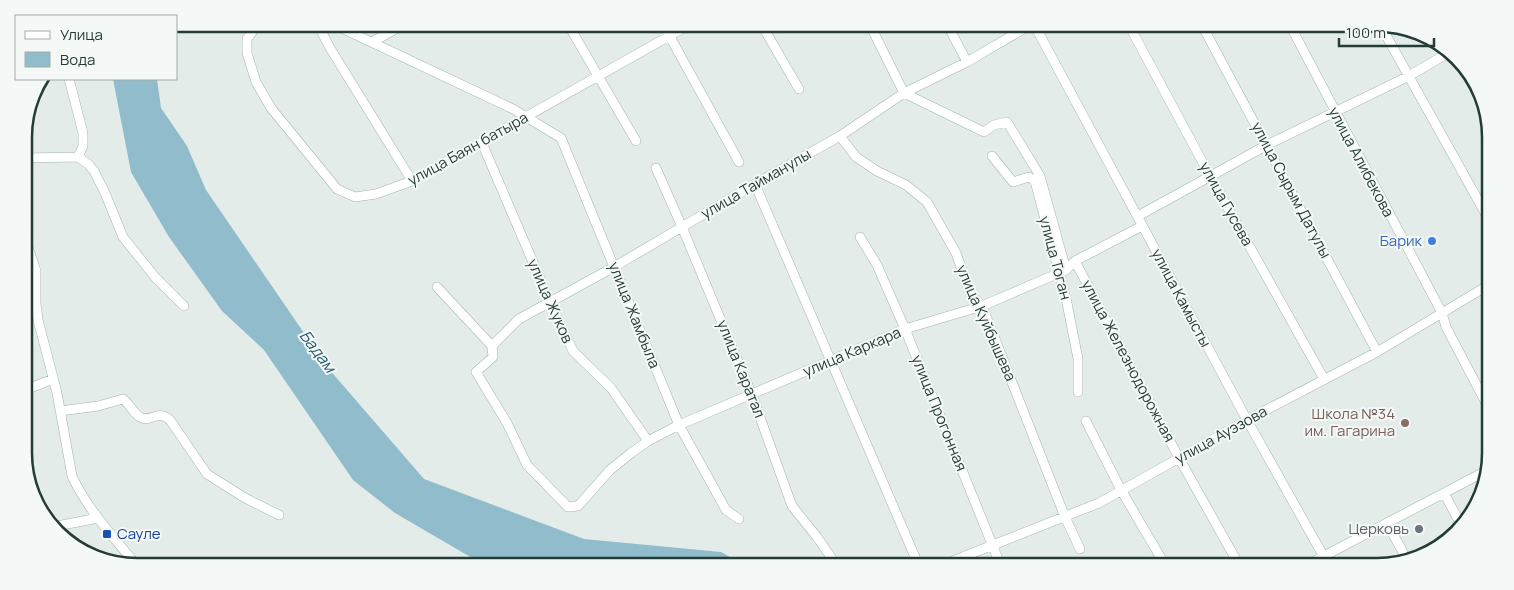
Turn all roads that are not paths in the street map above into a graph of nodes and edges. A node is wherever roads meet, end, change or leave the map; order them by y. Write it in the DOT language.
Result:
graph roads {
  1 [pos="766,32"];
  2 [pos="874,32"];
  3 [pos="951,32"];
  4 [pos="1018,32"];
  5 [pos="1038,32"];
  6 [pos="1133,32"];
  7 [pos="1206,32"];
  8 [pos="1294,32"];
  9 [pos="251,33"];
  10 [pos="322,33"];
  11 [pos="352,33"];
  12 [pos="388,33"];
  13 [pos="573,33"];
  14 [pos="668,33"];
  15 [pos="676,33"];
  16 [pos="1385,33"];
  17 [pos="670,36"];
  18 [pos="372,42"];
  19 [pos="1443,56"];
  20 [pos="967,62"];
  21 [pos="598,76"];
  22 [pos="1409,76"];
  23 [pos="69,80"];
  24 [pos="799,89"];
  25 [pos="904,92"];
  26 [pos="1334,111"];
  27 [pos="525,117"];
  28 [pos="840,136"];
  29 [pos="636,141"];
  30 [pos="482,142"];
  31 [pos="1267,144"];
  32 [pos="992,156"];
  33 [pos="78,157"];
  34 [pos="33,158"];
  35 [pos="739,162"];
  36 [pos="656,168"];
  37 [pos="1210,176"];
  38 [pos="412,182"];
  39 [pos="755,184"];
  40 [pos="1482,207"];
  41 [pos="1138,216"];
  42 [pos="682,226"];
  43 [pos="1142,226"];
  44 [pos="860,236"];
  45 [pos="33,261"];
  46 [pos="1075,262"];
  47 [pos="614,267"];
  48 [pos="1062,272"];
  49 [pos="437,287"];
  50 [pos="1482,289"];
  51 [pos="550,302"];
  52 [pos="36,304"];
  53 [pos="32,305"];
  54 [pos="184,306"];
  55 [pos="982,306"];
  56 [pos="1442,313"];
  57 [pos="905,329"];
  58 [pos="492,346"];
  59 [pos="1377,352"];
  60 [pos="831,361"];
  61 [pos="53,379"];
  62 [pos="1324,379"];
  63 [pos="32,387"];
  64 [pos="1078,392"];
  65 [pos="752,395"];
  66 [pos="1482,395"];
  67 [pos="60,411"];
  68 [pos="1247,420"];
  69 [pos="1086,422"];
  70 [pos="679,425"];
  71 [pos="648,440"];
  72 [pos="1179,458"];
  73 [pos="1479,475"];
  74 [pos="1121,490"];
  75 [pos="1444,493"];
  76 [pos="578,506"];
  77 [pos="279,515"];
  78 [pos="1065,517"];
  79 [pos="98,518"];
  80 [pos="739,519"];
  81 [pos="1458,519"];
  82 [pos="1387,522"];
  83 [pos="62,525"];
  84 [pos="992,544"];
  85 [pos="1080,549"];
  86 [pos="1404,554"];
  87 [pos="1324,555"];
  88 [pos="130,557"];
  89 [pos="831,557"];
  90 [pos="915,557"];
  91 [pos="961,557"];
  92 [pos="997,557"];
  93 [pos="1160,557"];
  94 [pos="1235,557"];
  95 [pos="1320,557"];
  1 -- 24 [label="street"];
  2 -- 25 [label="street"];
  3 -- 20 [label="street"];
  4 -- 20 [label="street, улица Тайманулы"];
  5 -- 41 [label="street, улица Камысты"];
  6 -- 37 [label="street, улица Гусева"];
  7 -- 31 [label="street, улица Сырым Датулы"];
  8 -- 26 [label="street, улица Алибекова"];
  9 -- 38 [label="street, улица Баян батыра"];
  10 -- 38 [label="street"];
  11 -- 18 [label="street, улица Жамбыла"];
  12 -- 18 [label="street"];
  13 -- 21 [label="street"];
  14 -- 17 [label="street"];
  15 -- 17 [label="street, улица Баян батыра"];
  16 -- 22 [label="street"];
  17 -- 21 [label="street, улица Баян батыра"];
  17 -- 35 [label="street"];
  18 -- 27 [label="street, улица Жамбыла"];
  19 -- 22 [label="street"];
  20 -- 25 [label="street, улица Тайманулы"];
  21 -- 27 [label="street, улица Баян батыра"];
  21 -- 29 [label="street"];
  22 -- 26 [label="street"];
  22 -- 40 [label="street"];
  23 -- 33 [label="street"];
  25 -- 28 [label="street, улица Тайманулы"];
  25 -- 48 [label="street, улица Железнодорожная"];
  26 -- 31 [label="street"];
  26 -- 56 [label="street, улица Алибекова"];
  27 -- 30 [label="street, улица Баян батыра"];
  27 -- 47 [label="street, улица Жамбыла"];
  28 -- 39 [label="street, улица Тайманулы"];
  28 -- 55 [label="street, улица Куйбышева"];
  30 -- 38 [label="street, улица Баян батыра"];
  30 -- 51 [label="street, улица Жуков"];
  31 -- 37 [label="street"];
  31 -- 59 [label="street, улица Сырым Датулы"];
  32 -- 48 [label="street, улица Тоган"];
  33 -- 34 [label="street"];
  33 -- 54 [label="street"];
  36 -- 42 [label="street, улица Каратал"];
  37 -- 41 [label="street"];
  37 -- 62 [label="street, улица Гусева"];
  39 -- 42 [label="street, улица Тайманулы"];
  39 -- 60 [label="street"];
  41 -- 43 [label="street, улица Камысты"];
  42 -- 47 [label="street, улица Тайманулы"];
  42 -- 65 [label="street, улица Каратал"];
  43 -- 46 [label="street, улица Каркара"];
  43 -- 68 [label="street, улица Камысты"];
  44 -- 57 [label="street, улица Прогонная"];
  45 -- 52 [label="street"];
  46 -- 48 [label="street, улица Каркара"];
  46 -- 72 [label="street, улица Железнодорожная"];
  47 -- 51 [label="street, улица Тайманулы"];
  47 -- 70 [label="street, улица Жамбыла"];
  48 -- 55 [label="street, улица Каркара"];
  48 -- 64 [label="street, улица Тоган"];
  49 -- 58 [label="street"];
  50 -- 56 [label="street, улица Ауэзова"];
  51 -- 58 [label="street, улица Тайманулы"];
  51 -- 71 [label="street, улица Жуков"];
  52 -- 53 [label="street"];
  52 -- 61 [label="street"];
  55 -- 57 [label="street, улица Каркара"];
  55 -- 78 [label="street, улица Куйбышева"];
  56 -- 59 [label="street, улица Ауэзова"];
  56 -- 66 [label="street, улица Алибекова"];
  57 -- 60 [label="street, улица Каркара"];
  57 -- 84 [label="street, улица Прогонная"];
  58 -- 76 [label="street, улица Тайманулы"];
  59 -- 62 [label="street, улица Ауэзова"];
  60 -- 65 [label="street, улица Каркара"];
  60 -- 90 [label="street"];
  61 -- 63 [label="street"];
  61 -- 67 [label="street"];
  62 -- 68 [label="street, улица Ауэзова"];
  65 -- 70 [label="street, улица Каркара"];
  65 -- 89 [label="street, улица Каратал"];
  67 -- 77 [label="street"];
  67 -- 79 [label="street"];
  68 -- 72 [label="street, улица Ауэзова"];
  68 -- 87 [label="street, улица Камысты"];
  69 -- 74 [label="street"];
  70 -- 71 [label="street, улица Каркара"];
  70 -- 80 [label="street, улица Жамбыла"];
  71 -- 76 [label="street, улица Каркара"];
  72 -- 74 [label="street, улица Ауэзова"];
  72 -- 94 [label="street, улица Железнодорожная"];
  73 -- 75 [label="street"];
  74 -- 78 [label="street, улица Ауэзова"];
  74 -- 93 [label="street"];
  75 -- 81 [label="street"];
  75 -- 82 [label="street"];
  78 -- 84 [label="street, улица Ауэзова"];
  78 -- 85 [label="street, улица Куйбышева"];
  79 -- 83 [label="street"];
  79 -- 88 [label="street"];
  82 -- 86 [label="street"];
  82 -- 87 [label="street"];
  84 -- 91 [label="street, улица Ауэзова"];
  84 -- 92 [label="street, улица Прогонная"];
  87 -- 95 [label="street"];
}
